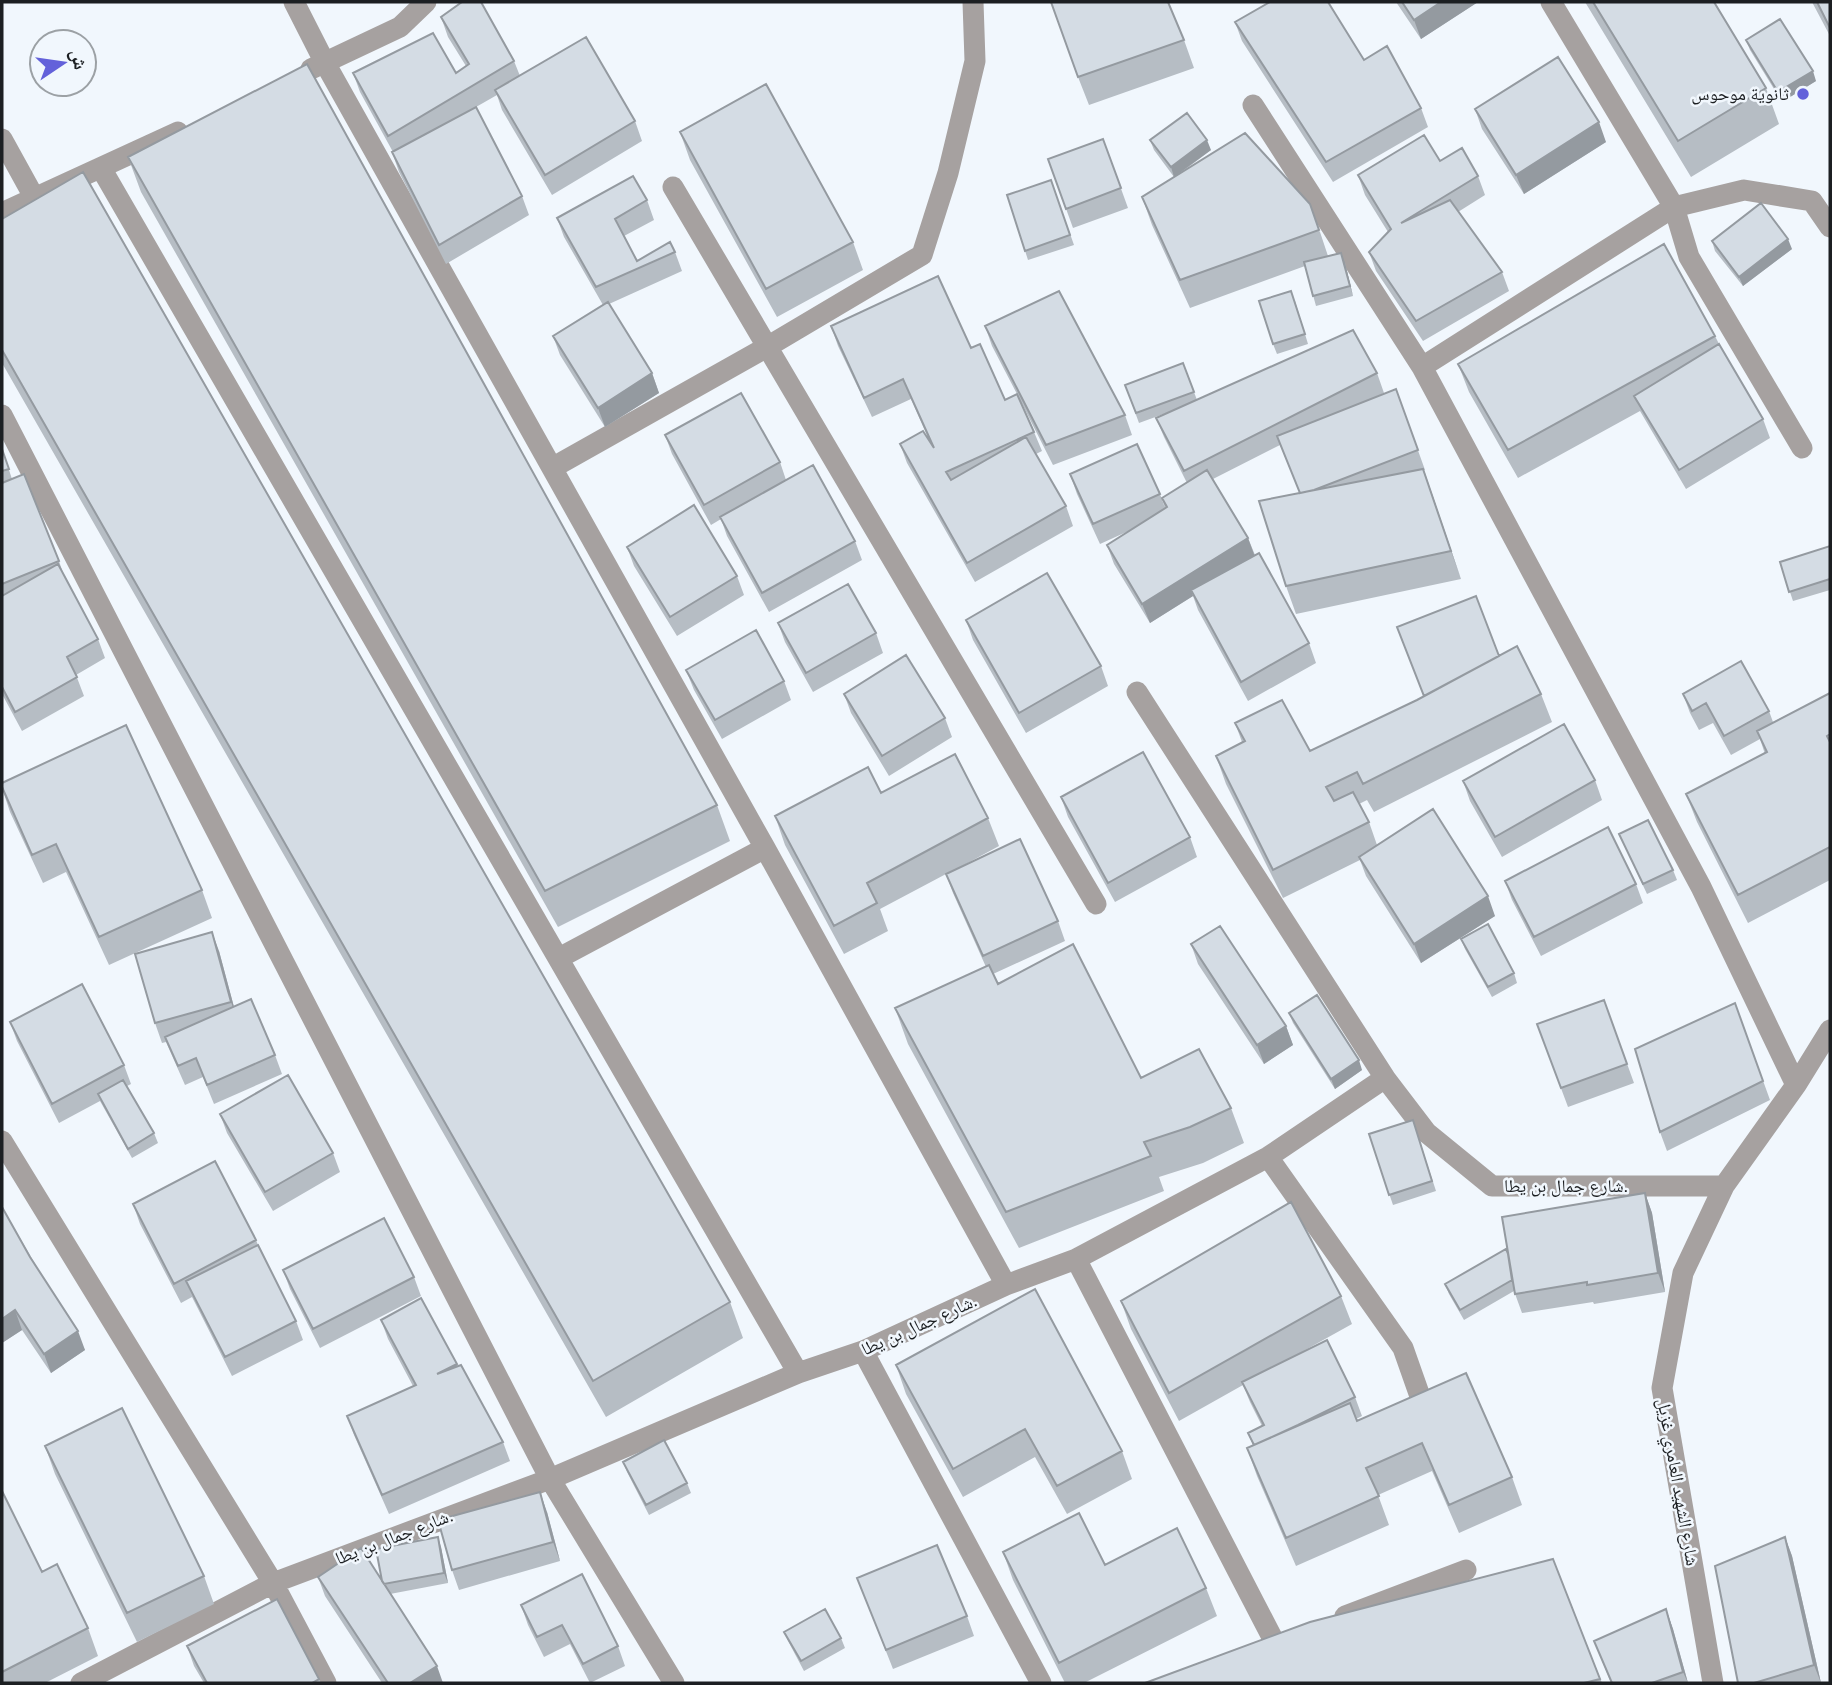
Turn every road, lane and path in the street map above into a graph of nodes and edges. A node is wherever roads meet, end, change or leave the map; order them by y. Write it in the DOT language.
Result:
graph roads {
  1 [pos="295,2"];
  2 [pos="426,2"];
  3 [pos="973,2"];
  4 [pos="1551,2"];
  5 [pos="325,63"];
  6 [pos="287,81"];
  7 [pos="1253,106"];
  8 [pos="200,121"];
  9 [pos="2,139"];
  10 [pos="101,168"];
  11 [pos="673,187"];
  12 [pos="34,197"];
  13 [pos="1674,206"];
  14 [pos="2,214"];
  15 [pos="1830,227"];
  16 [pos="767,347"];
  17 [pos="1422,367"];
  18 [pos="2,415"];
  19 [pos="1802,448"];
  20 [pos="552,468"];
  21 [pos="1137,692"];
  22 [pos="765,848"];
  23 [pos="1096,904"];
  24 [pos="559,958"];
  25 [pos="1830,1030"];
  26 [pos="1385,1078"];
  27 [pos="1796,1085"];
  28 [pos="2,1141"];
  29 [pos="1268,1157"];
  30 [pos="1724,1186"];
  31 [pos="1076,1259"];
  32 [pos="1006,1285"];
  33 [pos="863,1351"];
  34 [pos="798,1373"];
  35 [pos="1435,1438"];
  36 [pos="550,1479"];
  37 [pos="1466,1570"];
  38 [pos="273,1583"];
  39 [pos="1326,1624"];
  40 [pos="1300,1634"];
  41 [pos="1275,1643"];
  42 [pos="1251,1652"];
  43 [pos="81,1683"];
  44 [pos="326,1683"];
  45 [pos="674,1683"];
  46 [pos="1041,1683"];
  47 [pos="1713,1683"];
  1 -- 5 [label="street"];
  2 -- 5 [label="street"];
  3 -- 16 [label="street"];
  4 -- 13 [label="street"];
  5 -- 6 [label="street"];
  5 -- 20 [label="street"];
  7 -- 17 [label="street"];
  8 -- 10 [label="street"];
  9 -- 12 [label="street"];
  10 -- 12 [label="street"];
  10 -- 24 [label="street"];
  11 -- 16 [label="street"];
  12 -- 14 [label="street"];
  13 -- 15 [label="street"];
  13 -- 17 [label="street"];
  13 -- 19 [label="street"];
  16 -- 20 [label="street"];
  16 -- 23 [label="street"];
  17 -- 27 [label="street"];
  18 -- 36 [label="street"];
  20 -- 22 [label="street"];
  21 -- 26 [label="street"];
  22 -- 24 [label="street"];
  22 -- 32 [label="street"];
  24 -- 34 [label="street"];
  25 -- 27 [label="street, شارع الشهيد العامري غزيل"];
  26 -- 29 [label="street, شارع جمال بن يطا."];
  26 -- 30 [label="street, شارع جمال بن يطا."];
  27 -- 30 [label="street, شارع الشهيد العامري غزيل"];
  28 -- 38 [label="street"];
  29 -- 31 [label="street, شارع جمال بن يطا."];
  29 -- 35 [label="street"];
  30 -- 47 [label="street, شارع الشهيد العامري غزيل"];
  31 -- 32 [label="street, شارع جمال بن يطا."];
  31 -- 41 [label="street"];
  32 -- 33 [label="street, شارع جمال بن يطا."];
  33 -- 34 [label="street, شارع جمال بن يطا."];
  33 -- 46 [label="street"];
  34 -- 36 [label="street, شارع جمال بن يطا."];
  36 -- 38 [label="street, شارع جمال بن يطا."];
  36 -- 45 [label="street"];
  37 -- 39 [label="street"];
  38 -- 43 [label="street, شارع جمال بن يطا."];
  38 -- 44 [label="street"];
  40 -- 41 [label="street"];
  41 -- 42 [label="street"];
}
